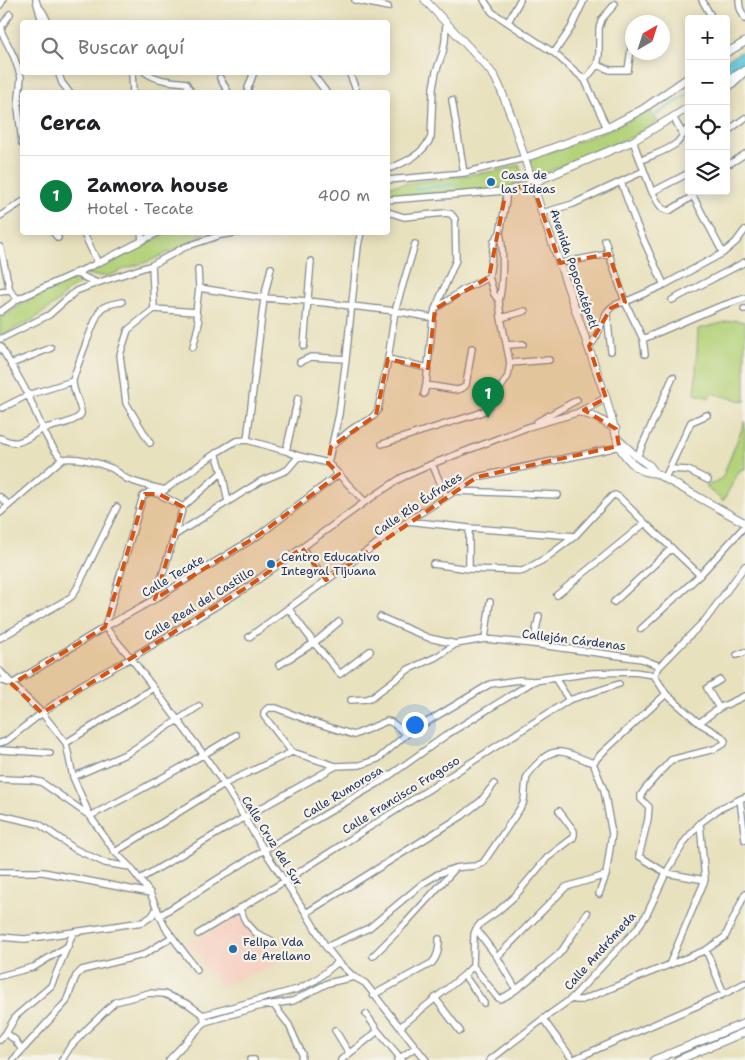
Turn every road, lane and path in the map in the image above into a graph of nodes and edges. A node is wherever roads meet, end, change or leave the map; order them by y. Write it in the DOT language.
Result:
graph roads {
  1 [pos="2,0"];
  2 [pos="355,0"];
  3 [pos="424,0"];
  4 [pos="484,0"];
  5 [pos="520,0"];
  6 [pos="584,0"];
  7 [pos="702,0"];
  8 [pos="739,0"];
  9 [pos="36,2"];
  10 [pos="615,4"];
  11 [pos="0,5"];
  12 [pos="388,7"];
  13 [pos="10,14"];
  14 [pos="710,15"];
  15 [pos="41,20"];
  16 [pos="47,20"];
  17 [pos="745,20"];
  18 [pos="508,22"];
  19 [pos="446,23"];
  20 [pos="745,42"];
  21 [pos="730,51"];
  22 [pos="554,53"];
  23 [pos="629,60"];
  24 [pos="597,65"];
  25 [pos="745,71"];
  26 [pos="20,74"];
  27 [pos="20,75"];
  28 [pos="59,75"];
  29 [pos="132,75"];
  30 [pos="149,75"];
  31 [pos="253,75"];
  32 [pos="313,75"];
  33 [pos="350,75"];
  34 [pos="220,78"];
  35 [pos="730,79"];
  36 [pos="585,80"];
  37 [pos="685,81"];
  38 [pos="730,86"];
  39 [pos="67,90"];
  40 [pos="133,90"];
  41 [pos="190,90"];
  42 [pos="227,90"];
  43 [pos="249,90"];
  44 [pos="324,90"];
  45 [pos="356,90"];
  46 [pos="452,100"];
  47 [pos="685,110"];
  48 [pos="674,118"];
  49 [pos="745,118"];
  50 [pos="20,125"];
  51 [pos="607,128"];
  52 [pos="730,129"];
  53 [pos="685,132"];
  54 [pos="683,134"];
  55 [pos="633,141"];
  56 [pos="745,154"];
  57 [pos="525,158"];
  58 [pos="641,160"];
  59 [pos="732,163"];
  60 [pos="390,168"];
  61 [pos="644,171"];
  62 [pos="464,173"];
  63 [pos="685,175"];
  64 [pos="390,180"];
  65 [pos="621,182"];
  66 [pos="532,183"];
  67 [pos="506,191"];
  68 [pos="652,192"];
  69 [pos="390,200"];
  70 [pos="20,203"];
  71 [pos="390,212"];
  72 [pos="542,214"];
  73 [pos="0,216"];
  74 [pos="745,230"];
  75 [pos="500,233"];
  76 [pos="56,235"];
  77 [pos="84,235"];
  78 [pos="141,235"];
  79 [pos="153,235"];
  80 [pos="221,235"];
  81 [pos="360,235"];
  82 [pos="58,238"];
  83 [pos="605,240"];
  84 [pos="142,241"];
  85 [pos="415,244"];
  86 [pos="0,247"];
  87 [pos="723,253"];
  88 [pos="1,254"];
  89 [pos="609,254"];
  90 [pos="311,261"];
  91 [pos="745,262"];
  92 [pos="98,263"];
  93 [pos="560,263"];
  94 [pos="152,266"];
  95 [pos="271,268"];
  96 [pos="198,269"];
  97 [pos="75,273"];
  98 [pos="489,277"];
  99 [pos="97,283"];
  100 [pos="664,285"];
  101 [pos="199,288"];
  102 [pos="10,291"];
  103 [pos="0,292"];
  104 [pos="264,298"];
  105 [pos="745,298"];
  106 [pos="18,299"];
  107 [pos="672,300"];
  108 [pos="308,301"];
  109 [pos="500,301"];
  110 [pos="122,302"];
  111 [pos="625,302"];
  112 [pos="351,305"];
  113 [pos="435,309"];
  114 [pos="154,310"];
  115 [pos="395,311"];
  116 [pos="525,311"];
  117 [pos="0,312"];
  118 [pos="196,312"];
  119 [pos="607,313"];
  120 [pos="433,318"];
  121 [pos="502,318"];
  122 [pos="0,339"];
  123 [pos="643,339"];
  124 [pos="523,344"];
  125 [pos="508,345"];
  126 [pos="0,346"];
  127 [pos="304,346"];
  128 [pos="588,346"];
  129 [pos="193,347"];
  130 [pos="51,348"];
  131 [pos="472,348"];
  132 [pos="611,351"];
  133 [pos="645,354"];
  134 [pos="346,359"];
  135 [pos="388,360"];
  136 [pos="549,360"];
  137 [pos="300,362"];
  138 [pos="11,364"];
  139 [pos="510,364"];
  140 [pos="428,368"];
  141 [pos="673,377"];
  142 [pos="73,381"];
  143 [pos="426,386"];
  144 [pos="424,394"];
  145 [pos="28,396"];
  146 [pos="298,398"];
  147 [pos="606,398"];
  148 [pos="577,400"];
  149 [pos="2,408"];
  150 [pos="580,412"];
  151 [pos="707,415"];
  152 [pos="528,427"];
  153 [pos="42,429"];
  154 [pos="616,429"];
  155 [pos="0,438"];
  156 [pos="247,440"];
  157 [pos="150,443"];
  158 [pos="620,443"];
  159 [pos="382,444"];
  160 [pos="331,447"];
  161 [pos="286,451"];
  162 [pos="216,454"];
  163 [pos="300,456"];
  164 [pos="637,457"];
  165 [pos="62,459"];
  166 [pos="328,463"];
  167 [pos="432,464"];
  168 [pos="670,469"];
  169 [pos="222,472"];
  170 [pos="656,472"];
  171 [pos="339,474"];
  172 [pos="665,478"];
  173 [pos="708,480"];
  174 [pos="165,490"];
  175 [pos="455,491"];
  176 [pos="159,494"];
  177 [pos="558,495"];
  178 [pos="446,496"];
  179 [pos="0,497"];
  180 [pos="228,502"];
  181 [pos="365,502"];
  182 [pos="9,505"];
  183 [pos="183,506"];
  184 [pos="117,507"];
  185 [pos="0,513"];
  186 [pos="408,522"];
  187 [pos="645,523"];
  188 [pos="745,524"];
  189 [pos="470,528"];
  190 [pos="175,535"];
  191 [pos="575,536"];
  192 [pos="302,548"];
  193 [pos="672,548"];
  194 [pos="433,564"];
  195 [pos="745,566"];
  196 [pos="469,569"];
  197 [pos="700,575"];
  198 [pos="326,580"];
  199 [pos="557,595"];
  200 [pos="155,599"];
  201 [pos="490,602"];
  202 [pos="614,602"];
  203 [pos="288,608"];
  204 [pos="539,616"];
  205 [pos="380,617"];
  206 [pos="338,622"];
  207 [pos="105,627"];
  208 [pos="641,629"];
  209 [pos="249,637"];
  210 [pos="0,638"];
  211 [pos="485,639"];
  212 [pos="314,643"];
  213 [pos="456,644"];
  214 [pos="533,644"];
  215 [pos="370,651"];
  216 [pos="745,652"];
  217 [pos="737,655"];
  218 [pos="131,658"];
  219 [pos="279,665"];
  220 [pos="660,666"];
  221 [pos="0,671"];
  222 [pos="654,675"];
  223 [pos="555,678"];
  224 [pos="0,680"];
  225 [pos="720,680"];
  226 [pos="534,681"];
  227 [pos="12,684"];
  228 [pos="619,684"];
  229 [pos="153,688"];
  230 [pos="666,694"];
  231 [pos="745,696"];
  232 [pos="351,700"];
  233 [pos="569,700"];
  234 [pos="198,706"];
  235 [pos="719,708"];
  236 [pos="42,712"];
  237 [pos="177,721"];
  238 [pos="700,723"];
  239 [pos="407,734"];
  240 [pos="236,735"];
  241 [pos="0,743"];
  242 [pos="66,743"];
  243 [pos="0,750"];
  244 [pos="292,752"];
  245 [pos="50,753"];
  246 [pos="204,756"];
  247 [pos="593,763"];
  248 [pos="336,766"];
  249 [pos="72,777"];
  250 [pos="0,779"];
  251 [pos="224,784"];
  252 [pos="494,784"];
  253 [pos="743,798"];
  254 [pos="559,812"];
  255 [pos="0,815"];
  256 [pos="90,816"];
  257 [pos="245,817"];
  258 [pos="700,823"];
  259 [pos="745,840"];
  260 [pos="264,850"];
  261 [pos="114,852"];
  262 [pos="130,867"];
  263 [pos="455,868"];
  264 [pos="0,872"];
  265 [pos="666,873"];
  266 [pos="606,875"];
  267 [pos="140,879"];
  268 [pos="705,880"];
  269 [pos="285,881"];
  270 [pos="150,893"];
  271 [pos="599,894"];
  272 [pos="745,894"];
  273 [pos="157,908"];
  274 [pos="239,908"];
  275 [pos="306,913"];
  276 [pos="587,913"];
  277 [pos="159,916"];
  278 [pos="476,929"];
  279 [pos="73,933"];
  280 [pos="198,934"];
  281 [pos="0,937"];
  282 [pos="172,937"];
  283 [pos="439,939"];
  284 [pos="271,940"];
  285 [pos="68,946"];
  286 [pos="326,946"];
  287 [pos="706,950"];
  288 [pos="373,956"];
  289 [pos="497,957"];
  290 [pos="338,962"];
  291 [pos="669,965"];
  292 [pos="473,966"];
  293 [pos="197,970"];
  294 [pos="0,976"];
  295 [pos="464,976"];
  296 [pos="354,977"];
  297 [pos="745,984"];
  298 [pos="298,989"];
  299 [pos="516,989"];
  300 [pos="724,994"];
  301 [pos="373,995"];
  302 [pos="302,996"];
  303 [pos="436,998"];
  304 [pos="572,999"];
  305 [pos="484,1002"];
  306 [pos="273,1004"];
  307 [pos="366,1014"];
  308 [pos="204,1015"];
  309 [pos="543,1019"];
  310 [pos="206,1022"];
  311 [pos="745,1023"];
  312 [pos="400,1026"];
  313 [pos="335,1030"];
  314 [pos="378,1031"];
  315 [pos="460,1032"];
  316 [pos="745,1032"];
  317 [pos="6,1033"];
  318 [pos="0,1040"];
  319 [pos="416,1047"];
  320 [pos="22,1050"];
  321 [pos="349,1053"];
  322 [pos="400,1059"];
  323 [pos="12,1060"];
  324 [pos="62,1060"];
  325 [pos="169,1060"];
  326 [pos="301,1060"];
  327 [pos="341,1060"];
  328 [pos="426,1060"];
  329 [pos="490,1060"];
  330 [pos="573,1060"];
  331 [pos="654,1060"];
  332 [pos="678,1060"];
  1 -- 11 [label="street"];
  2 -- 12 [label="street"];
  3 -- 19 [label="main road, Avenida Popocatépetl"];
  4 -- 18 [label="street"];
  5 -- 18 [label="street"];
  6 -- 22 [label="street"];
  7 -- 14 [label="street"];
  8 -- 17 [label="street"];
  9 -- 15 [label="street"];
  9 -- 16 [label="street"];
  10 -- 24 [label="street"];
  13 -- 26 [label="street"];
  18 -- 22 [label="street"];
  19 -- 57 [label="main road, Avenida Popocatépetl"];
  19 -- 60 [label="street"];
  20 -- 21 [label="main road"];
  22 -- 36 [label="street"];
  23 -- 24 [label="street"];
  24 -- 36 [label="street"];
  25 -- 35 [label="main road"];
  25 -- 38 [label="street"];
  27 -- 50 [label="street"];
  28 -- 39 [label="street"];
  29 -- 40 [label="street"];
  30 -- 41 [label="street"];
  31 -- 43 [label="street"];
  32 -- 44 [label="street"];
  33 -- 45 [label="street"];
  34 -- 42 [label="street"];
  36 -- 51 [label="street"];
  37 -- 51 [label="main road"];
  46 -- 62 [label="street"];
  47 -- 48 [label="main road"];
  48 -- 54 [label="street"];
  48 -- 55 [label="main road"];
  49 -- 52 [label="street"];
  51 -- 57 [label="main road"];
  53 -- 54 [label="street"];
  54 -- 58 [label="street"];
  55 -- 58 [label="street"];
  55 -- 66 [label="main road"];
  56 -- 59 [label="street"];
  57 -- 62 [label="street"];
  57 -- 66 [label="main road, Avenida Popocatépetl"];
  58 -- 61 [label="street"];
  61 -- 65 [label="street"];
  61 -- 68 [label="street"];
  62 -- 64 [label="street"];
  63 -- 68 [label="street"];
  65 -- 72 [label="street"];
  65 -- 100 [label="street"];
  66 -- 67 [label="street"];
  66 -- 72 [label="main road, Avenida Popocatépetl"];
  67 -- 69 [label="street"];
  67 -- 75 [label="street"];
  68 -- 87 [label="street"];
  70 -- 73 [label="street"];
  71 -- 113 [label="street"];
  72 -- 93 [label="main road, Avenida Popocatépetl"];
  74 -- 87 [label="street"];
  75 -- 98 [label="street"];
  75 -- 109 [label="street"];
  76 -- 82 [label="street"];
  77 -- 92 [label="street"];
  78 -- 84 [label="street"];
  79 -- 84 [label="street"];
  80 -- 94 [label="street"];
  81 -- 112 [label="street"];
  83 -- 89 [label="street"];
  84 -- 92 [label="street"];
  85 -- 115 [label="street"];
  86 -- 88 [label="street"];
  87 -- 100 [label="street"];
  88 -- 102 [label="street"];
  89 -- 93 [label="street"];
  89 -- 111 [label="street"];
  90 -- 108 [label="street"];
  91 -- 107 [label="street"];
  92 -- 97 [label="street"];
  93 -- 128 [label="main road, Avenida Popocatépetl"];
  94 -- 99 [label="street"];
  94 -- 114 [label="street"];
  95 -- 104 [label="street"];
  96 -- 101 [label="street"];
  97 -- 99 [label="street"];
  97 -- 106 [label="street"];
  98 -- 109 [label="street"];
  98 -- 113 [label="street"];
  99 -- 122 [label="street"];
  100 -- 111 [label="street"];
  101 -- 104 [label="street"];
  101 -- 118 [label="street"];
  102 -- 103 [label="street"];
  102 -- 106 [label="street"];
  104 -- 108 [label="street"];
  104 -- 156 [label="street"];
  105 -- 123 [label="street"];
  106 -- 117 [label="street"];
  108 -- 112 [label="street"];
  108 -- 127 [label="street"];
  109 -- 121 [label="street"];
  110 -- 142 [label="street"];
  111 -- 119 [label="street"];
  111 -- 123 [label="street"];
  112 -- 115 [label="street"];
  112 -- 134 [label="street"];
  113 -- 120 [label="street"];
  114 -- 118 [label="street"];
  114 -- 157 [label="street"];
  115 -- 120 [label="street"];
  115 -- 135 [label="street"];
  116 -- 121 [label="street"];
  118 -- 129 [label="street"];
  119 -- 128 [label="street"];
  119 -- 132 [label="street"];
  120 -- 140 [label="street"];
  121 -- 125 [label="street"];
  123 -- 133 [label="street"];
  124 -- 125 [label="street"];
  125 -- 139 [label="street"];
  126 -- 138 [label="street"];
  128 -- 147 [label="main road, Avenida Popocatépetl"];
  130 -- 138 [label="street"];
  131 -- 143 [label="street"];
  134 -- 137 [label="street"];
  134 -- 160 [label="street"];
  135 -- 140 [label="street"];
  135 -- 160 [label="street"];
  136 -- 139 [label="street"];
  138 -- 145 [label="street"];
  139 -- 159 [label="street"];
  140 -- 143 [label="street"];
  141 -- 164 [label="street"];
  142 -- 145 [label="street"];
  142 -- 153 [label="street"];
  143 -- 144 [label="street"];
  145 -- 149 [label="street"];
  145 -- 153 [label="street"];
  146 -- 161 [label="street"];
  147 -- 150 [label="main road"];
  147 -- 154 [label="main road, Avenida Popocatépetl"];
  148 -- 152 [label="street"];
  150 -- 152 [label="street, Calle Real del Castillo"];
  150 -- 154 [label="main road"];
  151 -- 168 [label="street"];
  152 -- 167 [label="street, Calle Real del Castillo"];
  153 -- 155 [label="street"];
  153 -- 165 [label="street"];
  154 -- 158 [label="main road, Avenida Popocatépetl"];
  156 -- 161 [label="street"];
  156 -- 162 [label="street"];
  158 -- 164 [label="main road"];
  158 -- 170 [label="main road"];
  158 -- 175 [label="street, Calle Río Éufrates"];
  160 -- 166 [label="street"];
  161 -- 163 [label="street"];
  162 -- 169 [label="street"];
  162 -- 174 [label="street"];
  163 -- 166 [label="street"];
  163 -- 180 [label="street"];
  164 -- 170 [label="main road"];
  165 -- 174 [label="street"];
  165 -- 182 [label="street"];
  166 -- 171 [label="street"];
  167 -- 178 [label="street"];
  167 -- 181 [label="street, Calle Real del Castillo"];
  168 -- 172 [label="street"];
  168 -- 173 [label="street"];
  169 -- 180 [label="street"];
  169 -- 183 [label="street"];
  170 -- 172 [label="main road"];
  171 -- 181 [label="street"];
  171 -- 200 [label="street, Calle Tecate"];
  172 -- 188 [label="main road"];
  174 -- 176 [label="street"];
  175 -- 177 [label="street"];
  175 -- 178 [label="street, Calle Río Éufrates"];
  176 -- 183 [label="street"];
  176 -- 207 [label="street"];
  178 -- 186 [label="street, Calle Río Éufrates"];
  179 -- 182 [label="street"];
  180 -- 190 [label="street"];
  181 -- 192 [label="street, Calle Real del Castillo"];
  182 -- 185 [label="street"];
  183 -- 190 [label="street"];
  184 -- 210 [label="street"];
  186 -- 189 [label="street"];
  186 -- 198 [label="street, Calle Río Éufrates"];
  187 -- 191 [label="street"];
  187 -- 193 [label="street"];
  187 -- 199 [label="street"];
  188 -- 197 [label="street"];
  189 -- 191 [label="street"];
  189 -- 196 [label="street"];
  190 -- 200 [label="street"];
  191 -- 196 [label="street"];
  192 -- 198 [label="street"];
  192 -- 218 [label="street, Calle Real del Castillo"];
  193 -- 197 [label="street"];
  193 -- 202 [label="street"];
  194 -- 196 [label="street"];
  195 -- 220 [label="street"];
  197 -- 208 [label="street"];
  198 -- 203 [label="street, Calle Río Éufrates"];
  200 -- 207 [label="street, Calle Tecate"];
  201 -- 211 [label="street"];
  203 -- 209 [label="street, Calle Río Éufrates"];
  203 -- 212 [label="street"];
  204 -- 214 [label="street"];
  205 -- 213 [label="street, Callejón Cárdenas"];
  206 -- 212 [label="street"];
  207 -- 218 [label="street, Calle Cruz del Sur"];
  207 -- 227 [label="street, Calle Tecate"];
  211 -- 213 [label="street, Callejón Cárdenas"];
  211 -- 214 [label="street, Callejón Cárdenas"];
  212 -- 215 [label="street"];
  212 -- 219 [label="street"];
  213 -- 232 [label="street"];
  214 -- 220 [label="street, Callejón Cárdenas"];
  216 -- 217 [label="street"];
  218 -- 229 [label="street, Calle Cruz del Sur"];
  218 -- 236 [label="street, Calle Real del Castillo"];
  220 -- 222 [label="street"];
  221 -- 227 [label="street"];
  222 -- 223 [label="street"];
  222 -- 230 [label="street"];
  223 -- 226 [label="street"];
  223 -- 233 [label="street"];
  224 -- 227 [label="street"];
  225 -- 235 [label="street"];
  226 -- 239 [label="street"];
  226 -- 260 [label="street, Calle Rumorosa"];
  227 -- 236 [label="street"];
  228 -- 233 [label="street, Calle Francisco Fragoso"];
  229 -- 237 [label="street, Calle Cruz del Sur"];
  229 -- 242 [label="street"];
  230 -- 238 [label="street"];
  230 -- 247 [label="street"];
  231 -- 235 [label="street"];
  233 -- 269 [label="street, Calle Francisco Fragoso"];
  234 -- 237 [label="street"];
  235 -- 238 [label="street"];
  236 -- 241 [label="street, Calle Real del Castillo"];
  236 -- 242 [label="street"];
  237 -- 246 [label="street, Calle Cruz del Sur"];
  237 -- 249 [label="street"];
  238 -- 265 [label="street"];
  239 -- 244 [label="street"];
  239 -- 248 [label="street"];
  240 -- 246 [label="street"];
  242 -- 249 [label="street"];
  243 -- 245 [label="street"];
  244 -- 248 [label="street"];
  244 -- 251 [label="street"];
  246 -- 251 [label="street, Calle Cruz del Sur"];
  246 -- 256 [label="street"];
  247 -- 263 [label="street"];
  247 -- 266 [label="street"];
  248 -- 257 [label="street"];
  249 -- 256 [label="street"];
  250 -- 256 [label="street"];
  251 -- 257 [label="street, Calle Cruz del Sur"];
  251 -- 261 [label="street"];
  252 -- 275 [label="street"];
  253 -- 258 [label="street, Calle Andrómeda"];
  253 -- 259 [label="street"];
  254 -- 278 [label="street"];
  255 -- 262 [label="street"];
  256 -- 261 [label="street"];
  257 -- 260 [label="street, Calle Cruz del Sur"];
  257 -- 267 [label="street"];
  258 -- 265 [label="street, Calle Andrómeda"];
  258 -- 268 [label="street"];
  260 -- 269 [label="street, Calle Cruz del Sur"];
  260 -- 277 [label="street, Calle Rumorosa"];
  261 -- 262 [label="street"];
  262 -- 267 [label="street"];
  263 -- 286 [label="street"];
  263 -- 288 [label="street"];
  264 -- 270 [label="street"];
  265 -- 268 [label="street"];
  265 -- 304 [label="street, Calle Andrómeda"];
  266 -- 271 [label="street"];
  266 -- 289 [label="street"];
  267 -- 270 [label="street"];
  268 -- 291 [label="street"];
  269 -- 274 [label="street, Calle Francisco Fragoso"];
  269 -- 275 [label="street, Calle Cruz del Sur"];
  270 -- 273 [label="street"];
  272 -- 287 [label="street"];
  273 -- 277 [label="street"];
  273 -- 279 [label="street"];
  274 -- 280 [label="street, Calle Francisco Fragoso"];
  274 -- 284 [label="street"];
  275 -- 286 [label="street, Calle Cruz del Sur"];
  276 -- 299 [label="street"];
  277 -- 282 [label="street"];
  278 -- 289 [label="street"];
  278 -- 292 [label="street"];
  279 -- 281 [label="street"];
  279 -- 285 [label="street"];
  282 -- 293 [label="street"];
  282 -- 320 [label="street"];
  283 -- 301 [label="street"];
  285 -- 294 [label="street"];
  285 -- 317 [label="street"];
  286 -- 290 [label="street, Calle Cruz del Sur"];
  287 -- 291 [label="street"];
  287 -- 300 [label="street"];
  289 -- 299 [label="street"];
  290 -- 296 [label="street, Calle Cruz del Sur"];
  290 -- 298 [label="street"];
  291 -- 304 [label="street"];
  292 -- 295 [label="street"];
  292 -- 299 [label="street"];
  295 -- 303 [label="street"];
  295 -- 305 [label="street"];
  296 -- 301 [label="street, Calle Cruz del Sur"];
  296 -- 302 [label="street"];
  297 -- 300 [label="street"];
  298 -- 302 [label="street"];
  298 -- 308 [label="street"];
  300 -- 330 [label="street"];
  301 -- 312 [label="street, Calle Cruz del Sur"];
  302 -- 306 [label="street"];
  303 -- 312 [label="street"];
  303 -- 315 [label="street"];
  304 -- 309 [label="street, Calle Andrómeda"];
  306 -- 310 [label="street"];
  306 -- 326 [label="street"];
  307 -- 314 [label="street"];
  308 -- 310 [label="street"];
  308 -- 324 [label="street"];
  309 -- 329 [label="street, Calle Andrómeda"];
  309 -- 330 [label="street"];
  310 -- 325 [label="street"];
  311 -- 331 [label="main road"];
  312 -- 319 [label="street, Calle Cruz del Sur"];
  313 -- 321 [label="street"];
  314 -- 321 [label="street"];
  314 -- 322 [label="street"];
  316 -- 332 [label="main road"];
  317 -- 318 [label="street"];
  317 -- 320 [label="street"];
  319 -- 322 [label="street"];
  319 -- 328 [label="street, Calle Cruz del Sur"];
  320 -- 323 [label="street"];
  321 -- 327 [label="street"];
}
